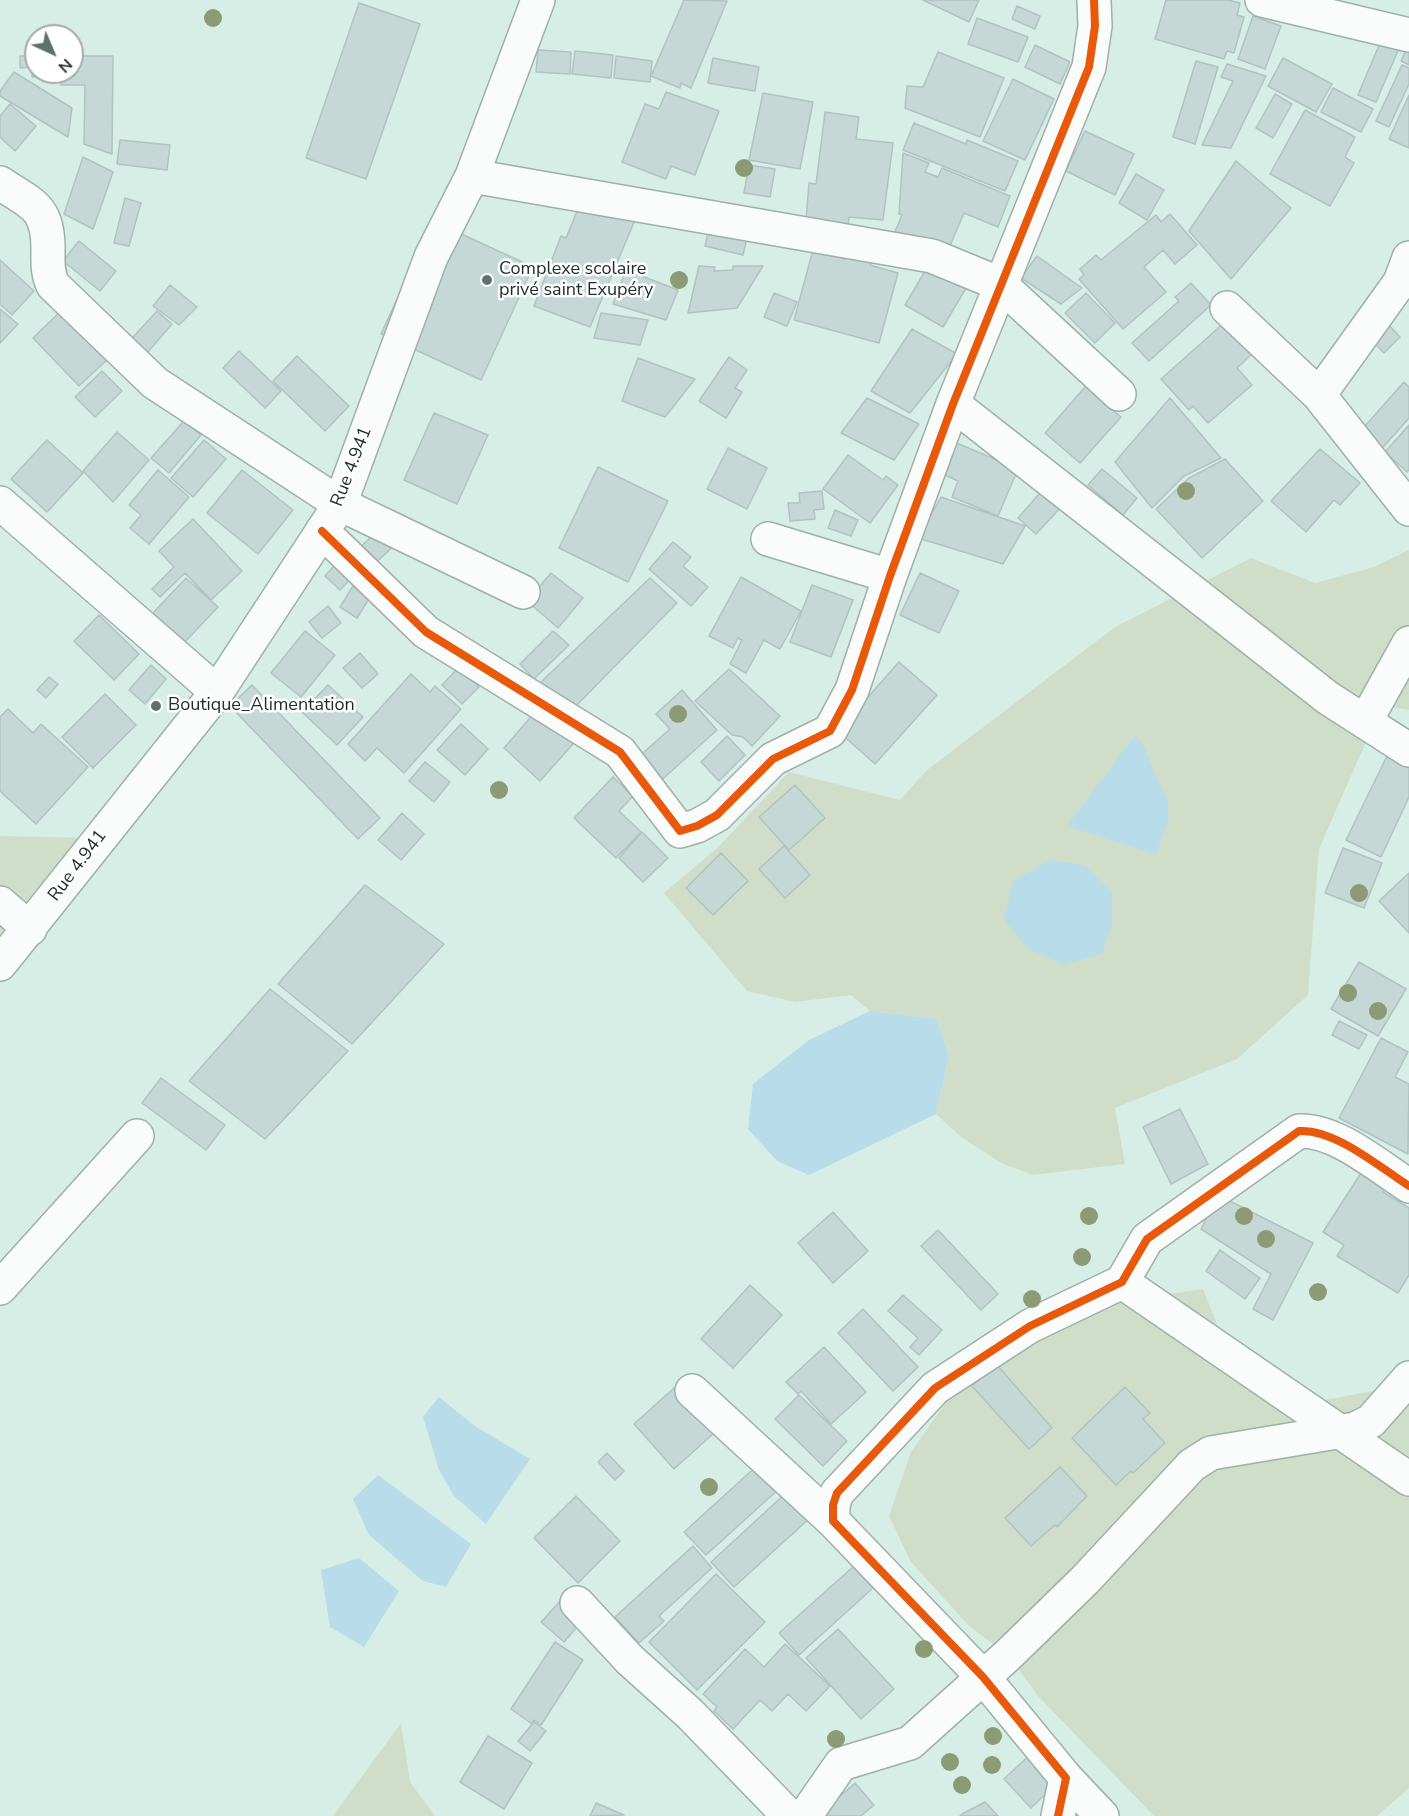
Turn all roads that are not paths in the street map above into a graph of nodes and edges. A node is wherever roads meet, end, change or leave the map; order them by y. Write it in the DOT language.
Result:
graph roads {
  1 [pos="538,0"];
  2 [pos="1094,0"];
  3 [pos="1262,0"];
  4 [pos="1409,35"];
  5 [pos="472,176"];
  6 [pos="0,183"];
  7 [pos="1409,258"];
  8 [pos="1000,284"];
  9 [pos="1227,308"];
  10 [pos="1119,394"];
  11 [pos="1320,395"];
  12 [pos="954,404"];
  13 [pos="0,503"];
  14 [pos="340,504"];
  15 [pos="1409,509"];
  16 [pos="322,531"];
  17 [pos="768,539"];
  18 [pos="890,576"];
  19 [pos="523,592"];
  20 [pos="1409,643"];
  21 [pos="217,692"];
  22 [pos="1365,722"];
  23 [pos="1409,750"];
  24 [pos="0,903"];
  25 [pos="30,929"];
  26 [pos="0,964"];
  27 [pos="137,1136"];
  28 [pos="1409,1186"];
  29 [pos="1122,1282"];
  30 [pos="0,1288"];
  31 [pos="1409,1377"];
  32 [pos="692,1390"];
  33 [pos="1342,1431"];
  34 [pos="1409,1479"];
  35 [pos="833,1521"];
  36 [pos="577,1603"];
  37 [pos="983,1677"];
  38 [pos="1066,1778"];
  39 [pos="789,1816"];
  40 [pos="805,1816"];
  41 [pos="1058,1816"];
  42 [pos="1102,1816"];
  1 -- 5 [label="street, Rue 4.941"];
  2 -- 8 [label="street"];
  3 -- 4 [label="street"];
  5 -- 8 [label="street"];
  5 -- 14 [label="street, Rue 4.941"];
  6 -- 14 [label="street"];
  7 -- 11 [label="street"];
  8 -- 10 [label="street"];
  8 -- 12 [label="street"];
  9 -- 11 [label="street"];
  11 -- 15 [label="street"];
  12 -- 18 [label="street"];
  12 -- 22 [label="street"];
  13 -- 21 [label="street"];
  14 -- 16 [label="street, Rue 4.941"];
  14 -- 19 [label="street"];
  16 -- 18 [label="street"];
  16 -- 21 [label="street, Rue 4.941"];
  17 -- 18 [label="street"];
  20 -- 22 [label="street"];
  21 -- 25 [label="street, Rue 4.941"];
  22 -- 23 [label="street"];
  24 -- 25 [label="street"];
  25 -- 26 [label="street, Rue 4.941"];
  27 -- 30 [label="street"];
  28 -- 29 [label="street"];
  29 -- 33 [label="street"];
  29 -- 35 [label="street"];
  31 -- 33 [label="street"];
  32 -- 35 [label="street"];
  33 -- 34 [label="street"];
  33 -- 37 [label="street"];
  35 -- 37 [label="street"];
  36 -- 39 [label="street"];
  37 -- 38 [label="street"];
  37 -- 40 [label="street"];
  38 -- 41 [label="street"];
  38 -- 42 [label="street"];
}
